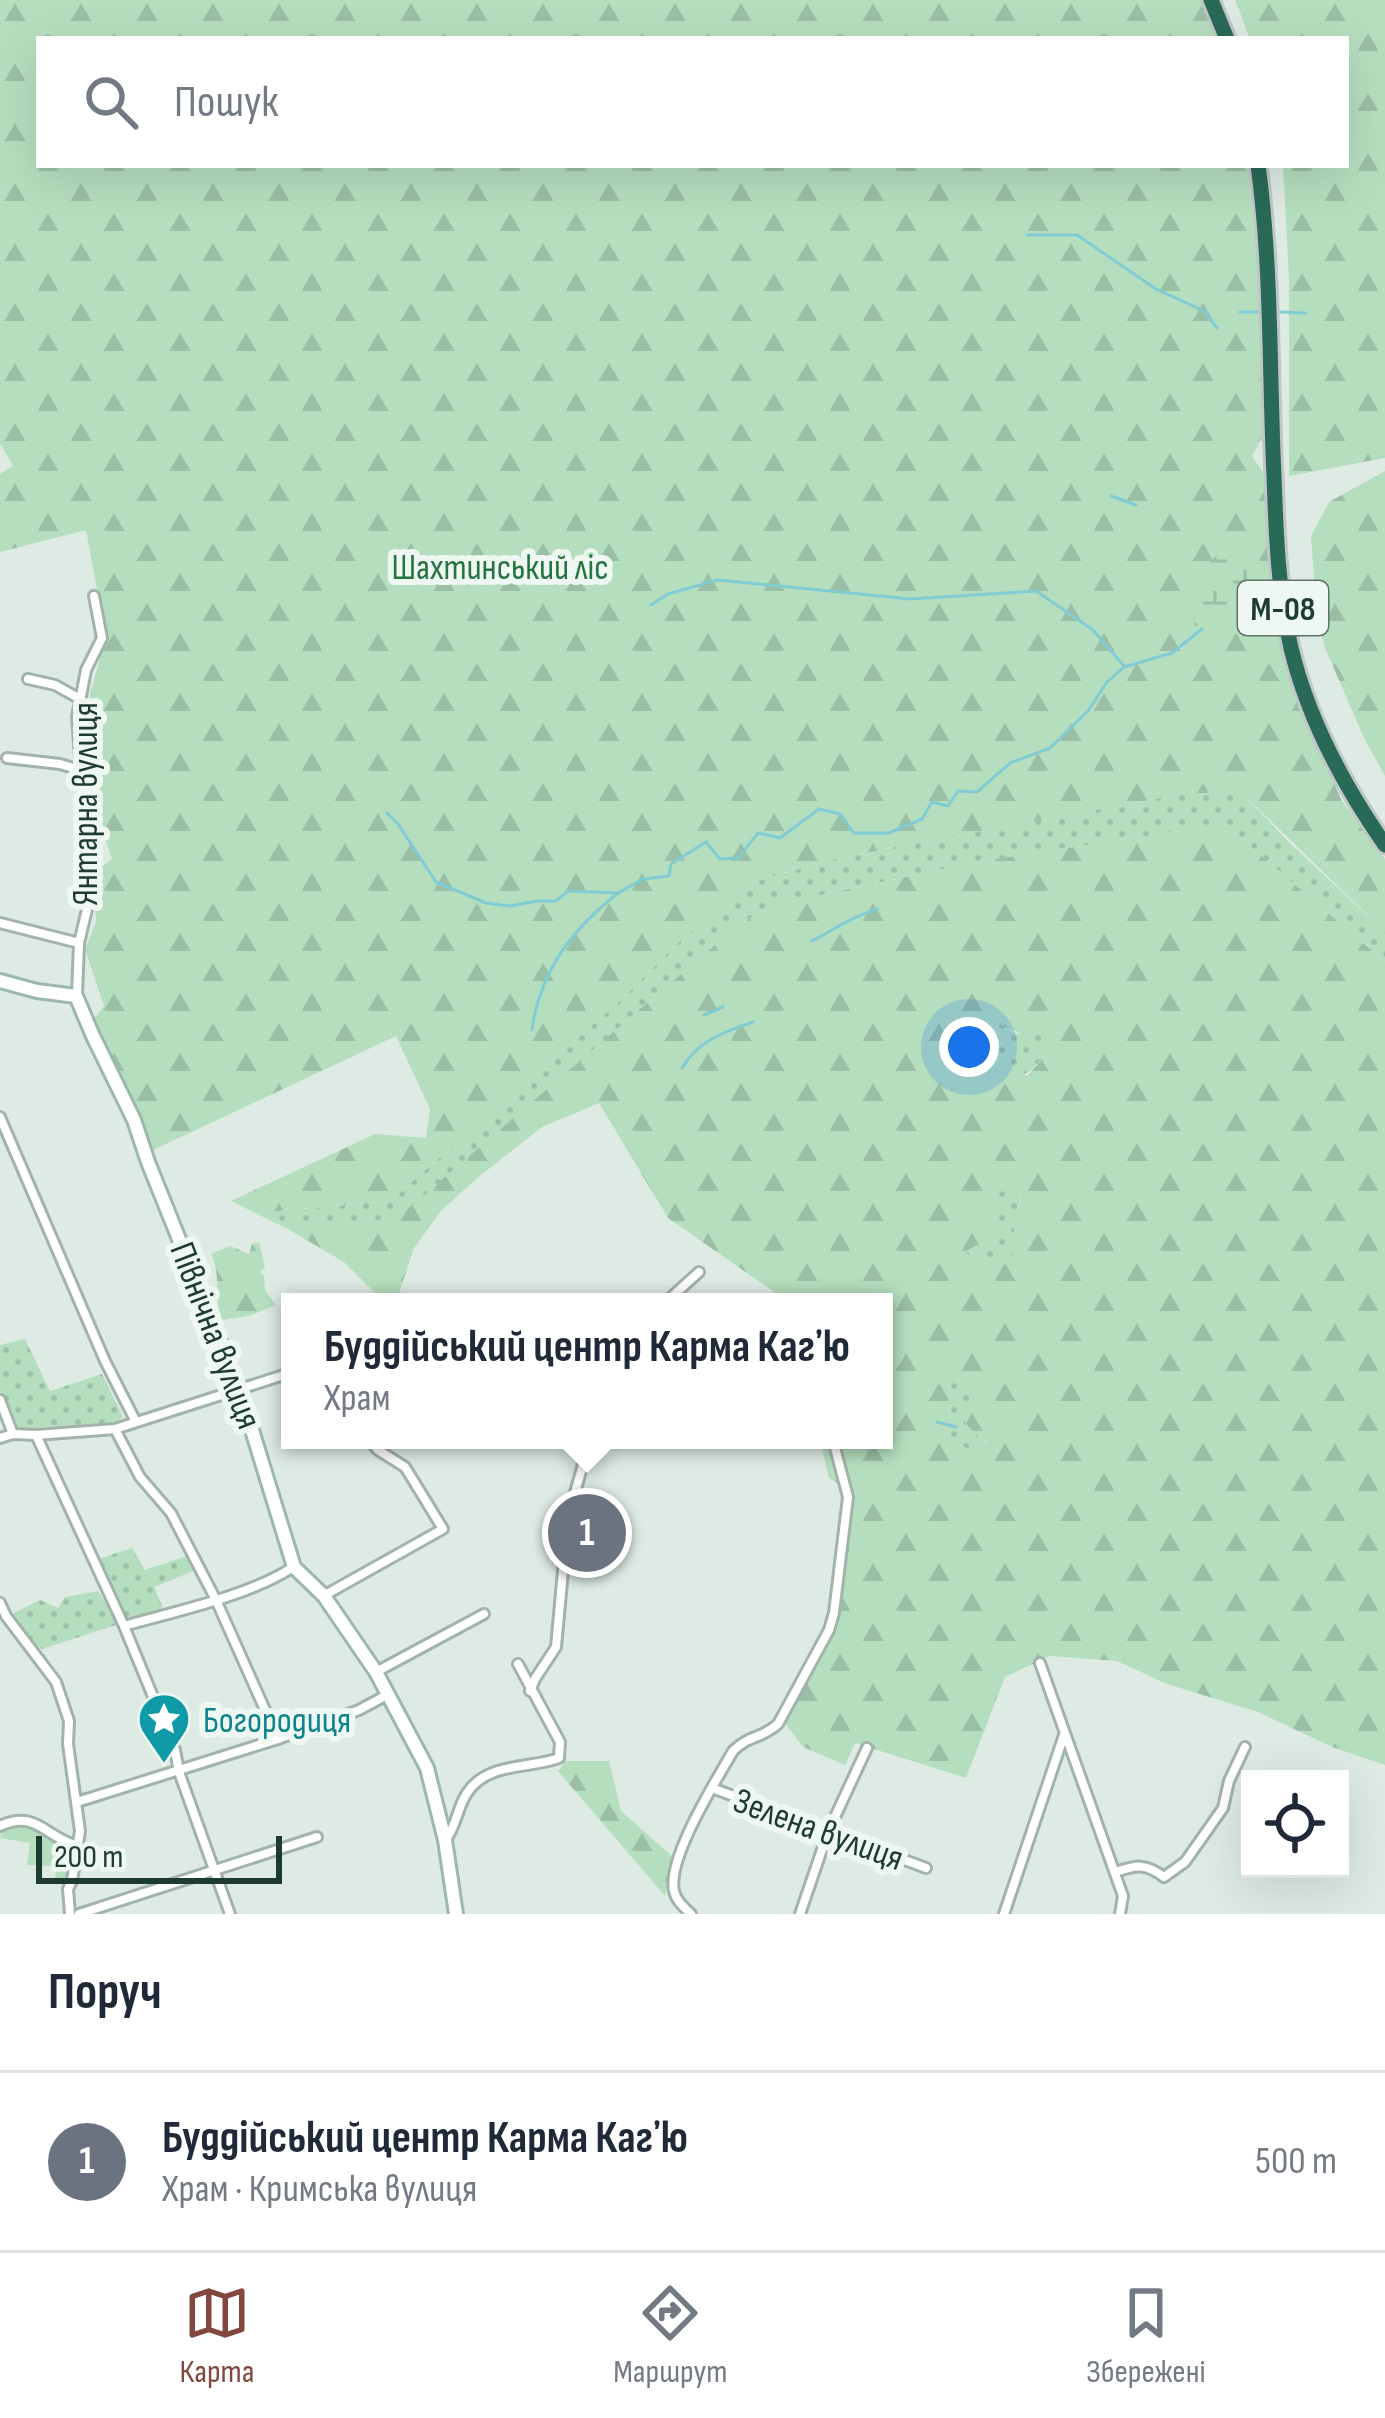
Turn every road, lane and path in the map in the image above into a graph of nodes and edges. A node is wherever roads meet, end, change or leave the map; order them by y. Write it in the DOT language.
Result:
graph roads {
  1 [pos="1211,0"];
  2 [pos="1226,36"];
  3 [pos="1258,168"];
  4 [pos="94,596"];
  5 [pos="28,679"];
  6 [pos="80,699"];
  7 [pos="7,758"];
  8 [pos="80,770"];
  9 [pos="1385,845"];
  10 [pos="0,923"];
  11 [pos="79,944"];
  12 [pos="0,981"];
  13 [pos="76,996"];
  14 [pos="0,1117"];
  15 [pos="699,1272"];
  16 [pos="675,1293"];
  17 [pos="281,1376"];
  18 [pos="240,1391"];
  19 [pos="0,1400"];
  20 [pos="136,1422"];
  21 [pos="116,1429"];
  22 [pos="13,1434"];
  23 [pos="36,1435"];
  24 [pos="0,1438"];
  25 [pos="377,1449"];
  26 [pos="587,1449"];
  27 [pos="835,1449"];
  28 [pos="294,1567"];
  29 [pos="323,1596"];
  30 [pos="216,1600"];
  31 [pos="0,1603"];
  32 [pos="484,1614"];
  33 [pos="124,1626"];
  34 [pos="1040,1663"];
  35 [pos="518,1664"];
  36 [pos="376,1672"];
  37 [pos="530,1691"];
  38 [pos="389,1694"];
  39 [pos="1064,1734"];
  40 [pos="278,1739"];
  41 [pos="1245,1747"];
  42 [pos="867,1748"];
  43 [pos="179,1772"];
  44 [pos="712,1788"];
  45 [pos="77,1802"];
  46 [pos="0,1826"];
  47 [pos="828,1832"];
  48 [pos="316,1837"];
  49 [pos="446,1840"];
  50 [pos="76,1845"];
  51 [pos="926,1868"];
  52 [pos="212,1870"];
  53 [pos="1115,1871"];
  54 [pos="70,1914"];
  55 [pos="80,1914"];
  56 [pos="230,1914"];
  57 [pos="456,1914"];
  58 [pos="691,1914"];
  59 [pos="800,1914"];
  60 [pos="1004,1914"];
  61 [pos="1120,1914"];
  1 -- 2 [label="highway"];
  3 -- 9 [label="highway, М-08"];
  4 -- 6 [label="street, Янтарна вулиця"];
  5 -- 6 [label="street"];
  6 -- 8 [label="street, Янтарна вулиця"];
  7 -- 8 [label="street"];
  8 -- 11 [label="street, Янтарна вулиця"];
  10 -- 11 [label="street"];
  11 -- 13 [label="street, Північна вулиця"];
  12 -- 13 [label="street"];
  13 -- 18 [label="street, Північна вулиця"];
  14 -- 20 [label="street"];
  15 -- 16 [label="street"];
  17 -- 18 [label="street"];
  18 -- 20 [label="street"];
  18 -- 28 [label="street, Північна вулиця"];
  19 -- 22 [label="street"];
  20 -- 21 [label="street"];
  21 -- 23 [label="street"];
  21 -- 30 [label="street"];
  22 -- 23 [label="street"];
  22 -- 24 [label="street"];
  23 -- 33 [label="street"];
  25 -- 29 [label="street"];
  26 -- 37 [label="street"];
  27 -- 44 [label="street"];
  28 -- 29 [label="street, Північна вулиця"];
  28 -- 30 [label="street"];
  29 -- 36 [label="street, Північна вулиця"];
  30 -- 33 [label="street"];
  30 -- 40 [label="street"];
  31 -- 45 [label="street"];
  32 -- 36 [label="street"];
  33 -- 43 [label="street"];
  34 -- 39 [label="street"];
  35 -- 37 [label="street"];
  36 -- 38 [label="street, Північна вулиця"];
  37 -- 49 [label="street"];
  38 -- 40 [label="street"];
  38 -- 49 [label="street, Північна вулиця"];
  39 -- 53 [label="street"];
  39 -- 60 [label="street"];
  40 -- 43 [label="street"];
  41 -- 53 [label="street"];
  42 -- 47 [label="street"];
  43 -- 45 [label="street"];
  43 -- 52 [label="street"];
  44 -- 47 [label="street, Зелена вулиця"];
  44 -- 58 [label="street"];
  45 -- 50 [label="street"];
  46 -- 50 [label="street"];
  47 -- 51 [label="street, Зелена вулиця"];
  47 -- 59 [label="street"];
  48 -- 52 [label="street"];
  49 -- 57 [label="street, Північна вулиця"];
  50 -- 54 [label="street"];
  52 -- 55 [label="street"];
  52 -- 56 [label="street"];
  53 -- 61 [label="street"];
}
